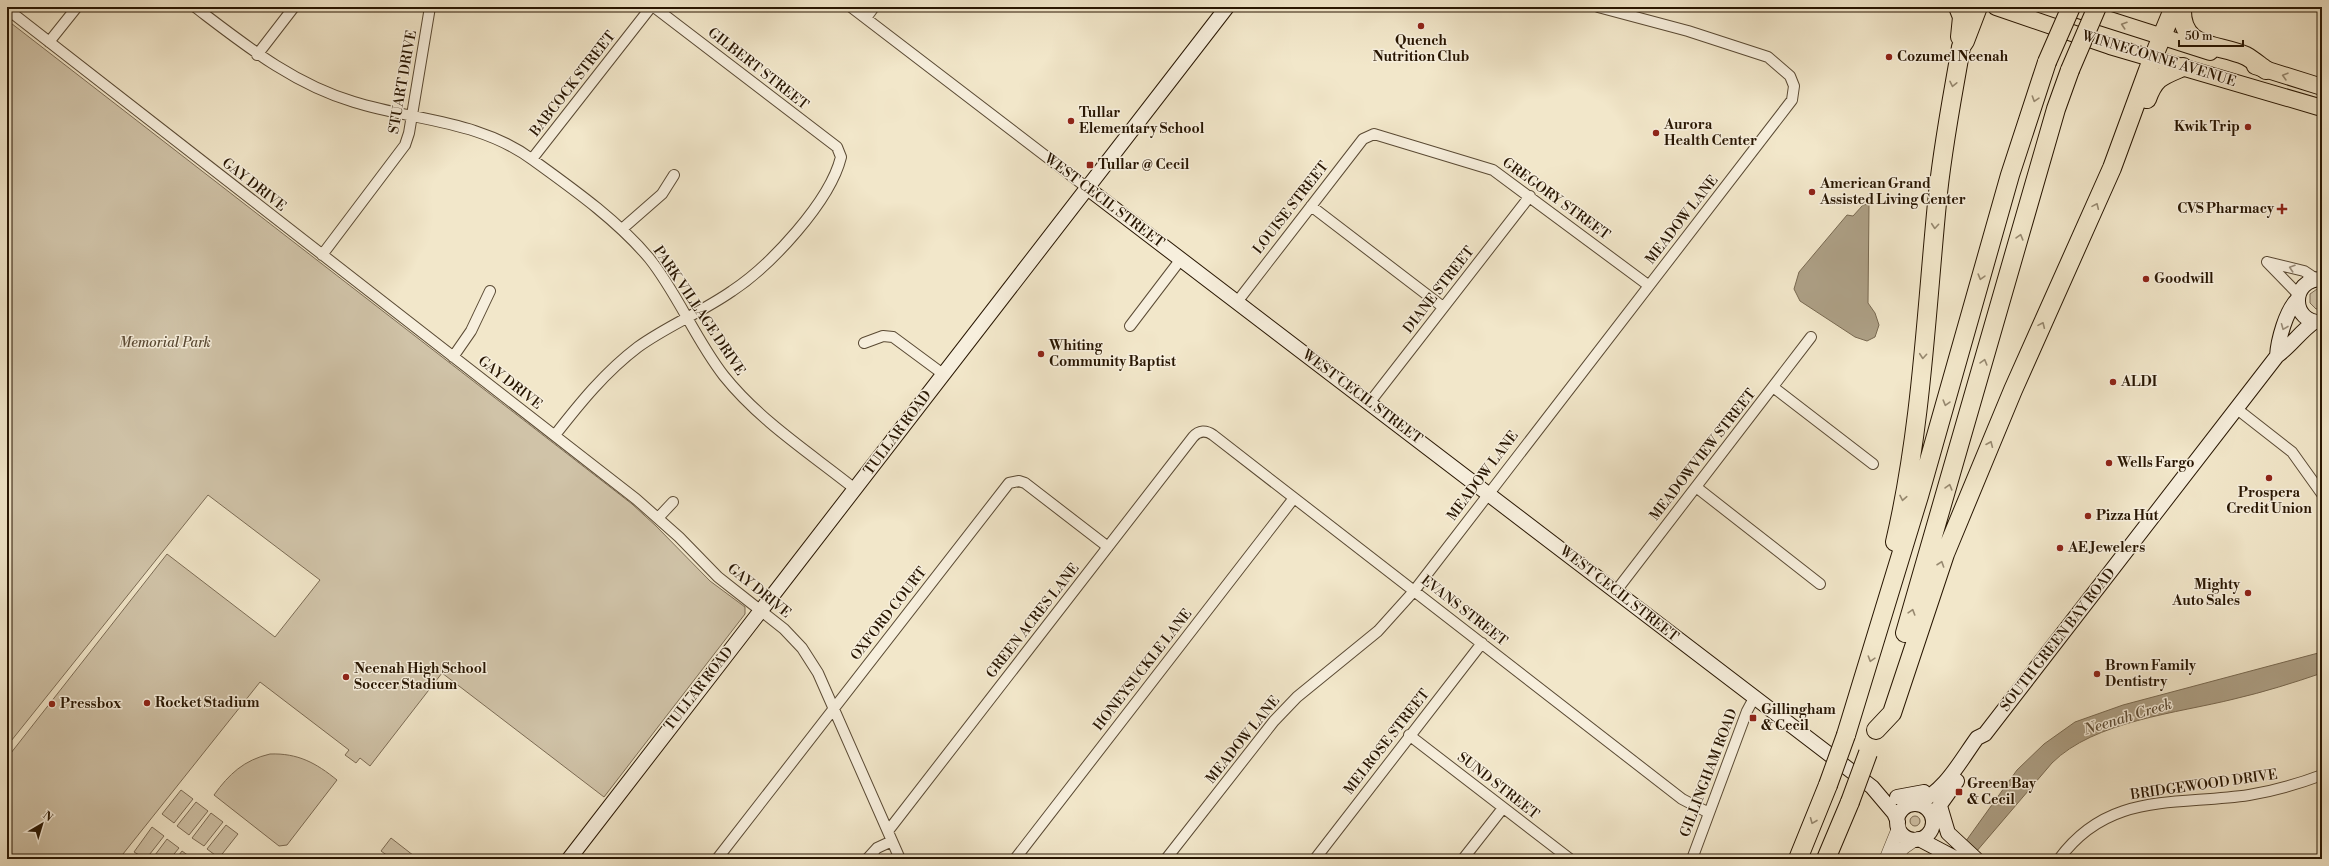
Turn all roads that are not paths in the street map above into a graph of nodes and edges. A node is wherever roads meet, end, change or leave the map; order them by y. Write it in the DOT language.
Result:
graph roads {
  1 [pos="77,7"];
  2 [pos="195,7"];
  3 [pos="294,7"];
  4 [pos="430,7"];
  5 [pos="651,7"];
  6 [pos="654,7"];
  7 [pos="851,7"];
  8 [pos="874,7"];
  9 [pos="1227,7"];
  10 [pos="1598,7"];
  11 [pos="1958,7"];
  12 [pos="1978,7"];
  13 [pos="1996,7"];
  14 [pos="2070,7"];
  15 [pos="2097,7"];
  16 [pos="2174,7"];
  17 [pos="2182,7"];
  18 [pos="7,9"];
  19 [pos="1619,10"];
  20 [pos="866,18"];
  21 [pos="2161,37"];
  22 [pos="49,42"];
  23 [pos="1960,47"];
  24 [pos="257,55"];
  25 [pos="2153,59"];
  26 [pos="2182,67"];
  27 [pos="2266,70"];
  28 [pos="2322,87"];
  29 [pos="2322,108"];
  30 [pos="412,117"];
  31 [pos="1370,134"];
  32 [pos="532,159"];
  33 [pos="2112,168"];
  34 [pos="674,175"];
  35 [pos="1086,187"];
  36 [pos="1530,196"];
  37 [pos="1311,206"];
  38 [pos="622,229"];
  39 [pos="322,255"];
  40 [pos="1181,259"];
  41 [pos="2320,278"];
  42 [pos="1648,285"];
  43 [pos="490,291"];
  44 [pos="2298,297"];
  45 [pos="1237,302"];
  46 [pos="1443,307"];
  47 [pos="687,318"];
  48 [pos="2318,322"];
  49 [pos="1130,326"];
  50 [pos="1811,336"];
  51 [pos="864,343"];
  52 [pos="2277,356"];
  53 [pos="453,357"];
  54 [pos="943,374"];
  55 [pos="1773,387"];
  56 [pos="1370,402"];
  57 [pos="2238,409"];
  58 [pos="1201,431"];
  59 [pos="555,435"];
  60 [pos="1873,464"];
  61 [pos="1696,487"];
  62 [pos="855,489"];
  63 [pos="1488,493"];
  64 [pos="2322,494"];
  65 [pos="1294,498"];
  66 [pos="673,502"];
  67 [pos="658,518"];
  68 [pos="1108,547"];
  69 [pos="1820,584"];
  70 [pos="1414,591"];
  71 [pos="1616,591"];
  72 [pos="760,611"];
  73 [pos="1882,622"];
  74 [pos="1482,643"];
  75 [pos="1754,698"];
  76 [pos="835,709"];
  77 [pos="1876,730"];
  78 [pos="1409,735"];
  79 [pos="1981,736"];
  80 [pos="2322,775"];
  81 [pos="1872,787"];
  82 [pos="1897,796"];
  83 [pos="1913,804"];
  84 [pos="1503,808"];
  85 [pos="1709,813"];
  86 [pos="1935,815"];
  87 [pos="1898,825"];
  88 [pos="888,831"];
  89 [pos="1918,839"];
  90 [pos="892,841"];
  91 [pos="1956,852"];
  92 [pos="1972,858"];
  93 [pos="569,859"];
  94 [pos="717,859"];
  95 [pos="867,859"];
  96 [pos="900,859"];
  97 [pos="1015,859"];
  98 [pos="1166,859"];
  99 [pos="1314,859"];
  100 [pos="1463,859"];
  101 [pos="1570,859"];
  102 [pos="1692,859"];
  103 [pos="1798,859"];
  104 [pos="1826,859"];
  105 [pos="1886,859"];
  106 [pos="1895,859"];
  107 [pos="2059,859"];
  1 -- 22 [label="street"];
  2 -- 24 [label="street, PARK VILLAGE DRIVE"];
  3 -- 24 [label="street"];
  4 -- 30 [label="street, STUART DRIVE"];
  5 -- 32 [label="street, BABCOCK STREET"];
  6 -- 47 [label="street, GILBERT STREET"];
  7 -- 20 [label="street, WEST CECIL STREET"];
  8 -- 20 [label="street"];
  9 -- 35 [label="main road, TULLAR ROAD"];
  10 -- 19 [label="street"];
  11 -- 23 [label="highway"];
  12 -- 23 [label="highway"];
  13 -- 25 [label="main road, WINNECONNE AVENUE"];
  21 -- 14 [label="main road, WINNECONNE AVENUE, one-way"];
  14 -- 73 [label="highway, one-way, bridge"];
  77 -- 15 [label="highway, one-way, bridge"];
  16 -- 21 [label="highway"];
  17 -- 27 [label="highway"];
  18 -- 22 [label="street, GAY DRIVE"];
  19 -- 42 [label="street, MEADOW LANE"];
  20 -- 35 [label="street, WEST CECIL STREET"];
  21 -- 25 [label="highway"];
  21 -- 27 [label="main road, WINNECONNE AVENUE"];
  22 -- 39 [label="street, GAY DRIVE"];
  23 -- 73 [label="highway, one-way"];
  24 -- 30 [label="street, PARK VILLAGE DRIVE"];
  25 -- 26 [label="main road, WINNECONNE AVENUE"];
  25 -- 33 [label="highway"];
  26 -- 29 [label="main road, WINNECONNE AVENUE"];
  26 -- 33 [label="highway"];
  28 -- 27 [label="main road, WINNECONNE AVENUE, one-way"];
  30 -- 32 [label="street, PARK VILLAGE DRIVE"];
  30 -- 39 [label="street, STUART DRIVE"];
  31 -- 36 [label="street, GREGORY STREET"];
  31 -- 37 [label="street, LOUISE STREET"];
  32 -- 38 [label="street, PARK VILLAGE DRIVE"];
  77 -- 33 [label="highway, one-way"];
  34 -- 38 [label="street"];
  35 -- 40 [label="main road, WEST CECIL STREET"];
  35 -- 54 [label="main road, TULLAR ROAD"];
  36 -- 42 [label="street, GREGORY STREET"];
  36 -- 46 [label="street, DIANE STREET"];
  37 -- 45 [label="street, LOUISE STREET"];
  37 -- 46 [label="street"];
  38 -- 47 [label="street, PARK VILLAGE DRIVE"];
  39 -- 53 [label="street, GAY DRIVE"];
  40 -- 45 [label="main road, WEST CECIL STREET"];
  40 -- 49 [label="street"];
  41 -- 44 [label="main road, SOUTH GREEN BAY ROAD"];
  41 -- 44 [label="street, one-way"];
  42 -- 63 [label="street, MEADOW LANE"];
  43 -- 53 [label="street"];
  44 -- 48 [label="main road"];
  44 -- 52 [label="main road, SOUTH GREEN BAY ROAD, one-way"];
  45 -- 56 [label="main road, WEST CECIL STREET"];
  46 -- 56 [label="street, DIANE STREET"];
  47 -- 59 [label="street"];
  47 -- 62 [label="street, PARK VILLAGE DRIVE"];
  48 -- 52 [label="main road, SOUTH GREEN BAY ROAD"];
  50 -- 55 [label="street, MEADOWVIEW STREET"];
  51 -- 54 [label="street"];
  52 -- 57 [label="main road, SOUTH GREEN BAY ROAD"];
  53 -- 59 [label="street, GAY DRIVE"];
  54 -- 62 [label="main road, TULLAR ROAD"];
  55 -- 60 [label="street"];
  55 -- 61 [label="street, MEADOWVIEW STREET"];
  56 -- 63 [label="main road, WEST CECIL STREET"];
  57 -- 64 [label="street"];
  57 -- 79 [label="main road, SOUTH GREEN BAY ROAD"];
  58 -- 65 [label="street, EVANS STREET"];
  58 -- 68 [label="street, GREEN ACRES LANE"];
  59 -- 67 [label="street, GAY DRIVE"];
  61 -- 69 [label="street"];
  61 -- 71 [label="street, MEADOWVIEW STREET"];
  62 -- 72 [label="main road, TULLAR ROAD"];
  63 -- 70 [label="street, MEADOW LANE"];
  63 -- 71 [label="main road, WEST CECIL STREET"];
  65 -- 70 [label="street, EVANS STREET"];
  65 -- 97 [label="street, HONEYSUCKLE LANE"];
  66 -- 67 [label="street"];
  67 -- 72 [label="street, GAY DRIVE"];
  68 -- 76 [label="street, OXFORD COURT"];
  68 -- 88 [label="street, GREEN ACRES LANE"];
  70 -- 74 [label="street, EVANS STREET"];
  70 -- 98 [label="street, MEADOW LANE"];
  71 -- 75 [label="main road, WEST CECIL STREET"];
  72 -- 76 [label="street, GAY DRIVE"];
  72 -- 93 [label="main road, TULLAR ROAD"];
  73 -- 103 [label="highway, one-way, bridge"];
  74 -- 78 [label="street, MELROSE STREET"];
  74 -- 85 [label="street, EVANS STREET"];
  75 -- 81 [label="main road, WEST CECIL STREET"];
  75 -- 85 [label="street, GILLINGHAM ROAD"];
  76 -- 88 [label="street, GAY DRIVE"];
  76 -- 94 [label="street, OXFORD COURT"];
  77 -- 104 [label="highway, bridge"];
  78 -- 84 [label="street, SUND STREET"];
  78 -- 99 [label="street, MELROSE STREET"];
  79 -- 82 [label="main road"];
  79 -- 83 [label="main road, SOUTH GREEN BAY ROAD"];
  79 -- 86 [label="main road, SOUTH GREEN BAY ROAD"];
  80 -- 107 [label="street, BRIDGEWOOD DRIVE"];
  81 -- 82 [label="main road, WEST CECIL STREET"];
  81 -- 87 [label="main road, WEST CECIL STREET"];
  82 -- 83 [label="main road, WEST CECIL STREET"];
  83 -- 86 [label="main road"];
  83 -- 87 [label="main road"];
  84 -- 100 [label="street"];
  84 -- 101 [label="street, SUND STREET"];
  85 -- 102 [label="street, GILLINGHAM ROAD"];
  86 -- 89 [label="main road"];
  86 -- 91 [label="main road"];
  87 -- 89 [label="main road"];
  87 -- 105 [label="street"];
  88 -- 90 [label="street, GAY DRIVE"];
  89 -- 91 [label="main road"];
  89 -- 106 [label="street"];
  90 -- 95 [label="street"];
  90 -- 96 [label="street, GAY DRIVE"];
  91 -- 92 [label="main road"];
}
